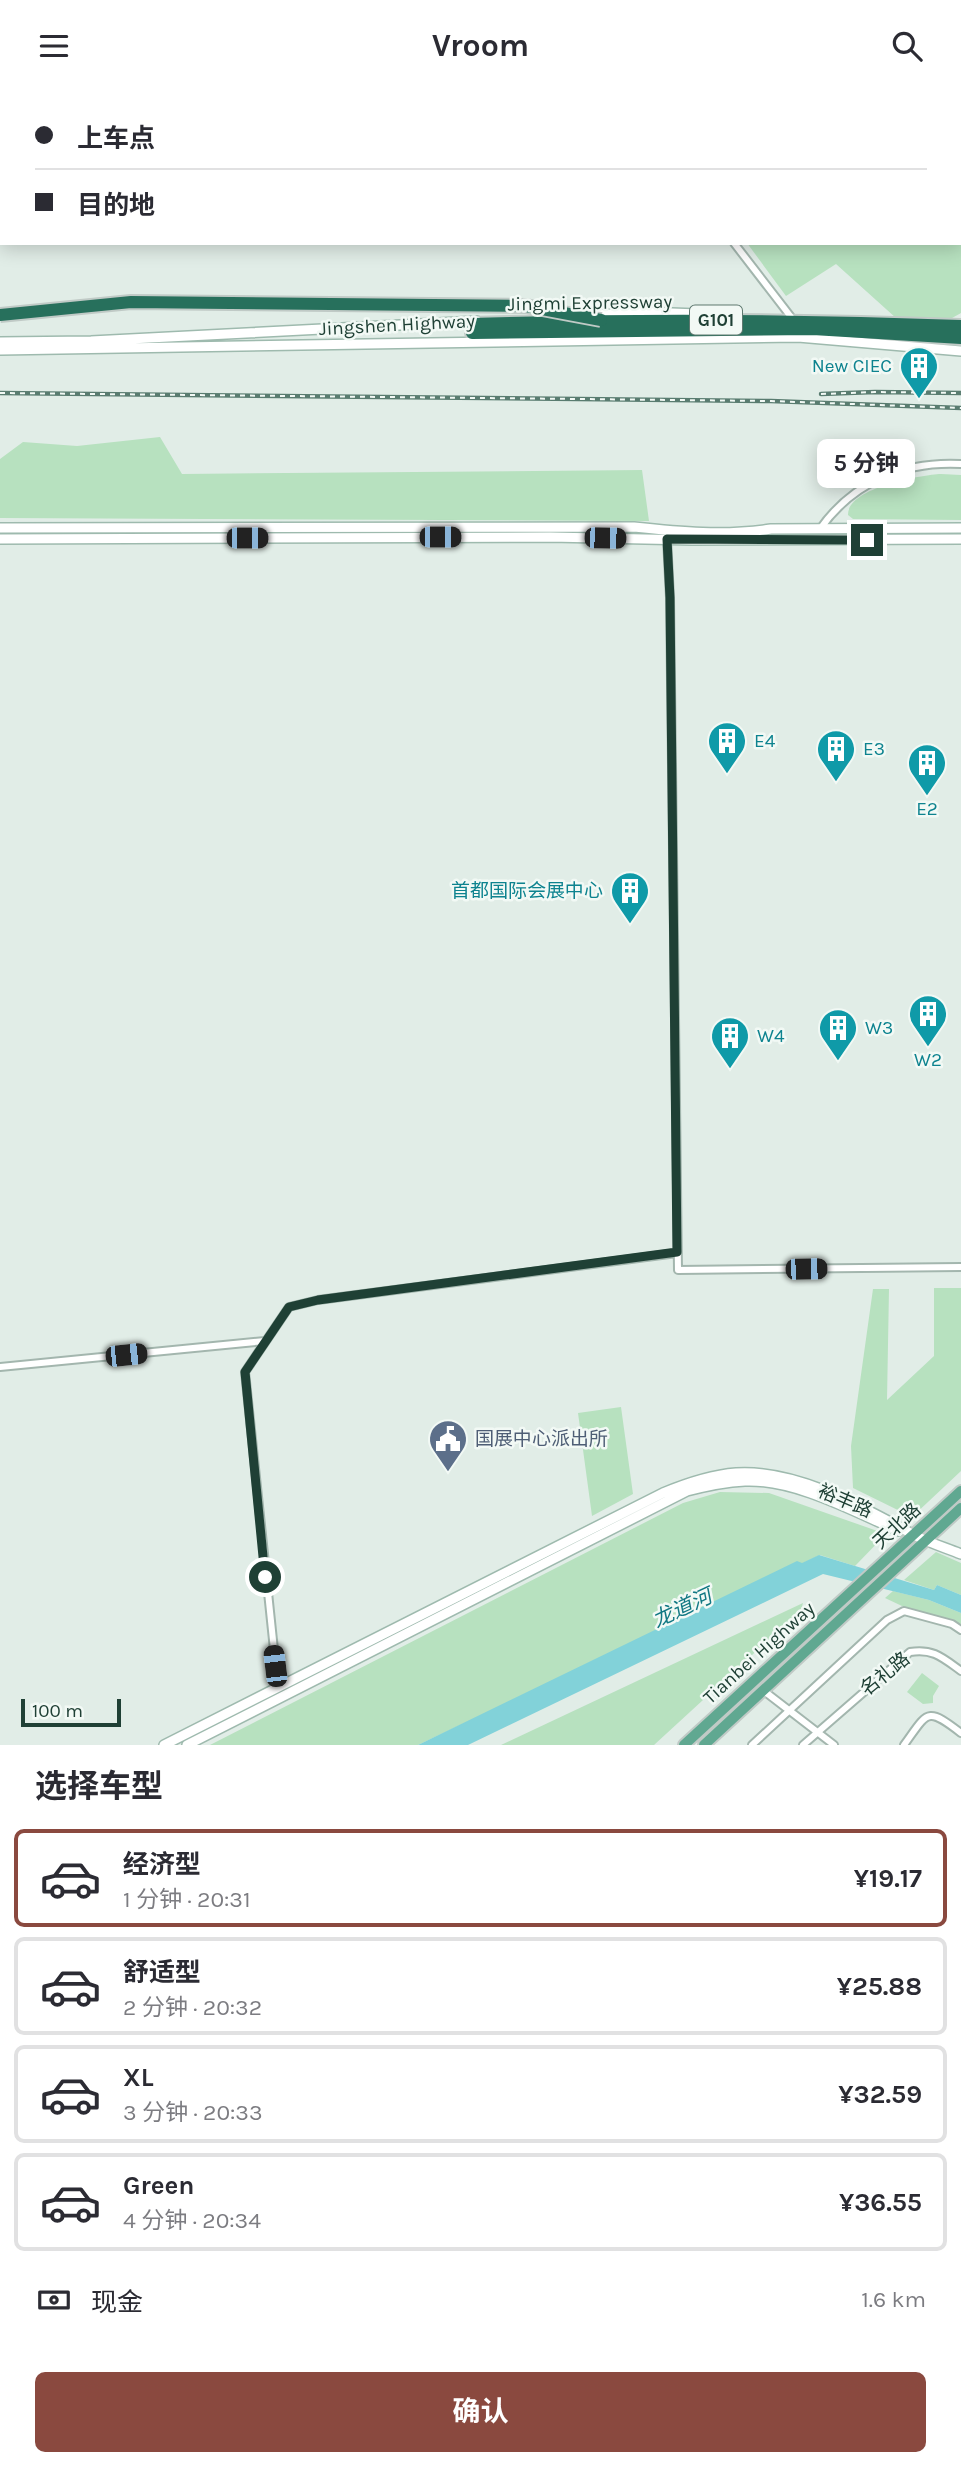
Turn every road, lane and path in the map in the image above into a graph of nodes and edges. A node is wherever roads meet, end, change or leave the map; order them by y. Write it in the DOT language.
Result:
graph roads {
  1 [pos="736,245"];
  2 [pos="0,315"];
  3 [pos="791,317"];
  4 [pos="601,320"];
  5 [pos="961,321"];
  6 [pos="961,326"];
  7 [pos="961,338"];
  8 [pos="0,342"];
  9 [pos="0,350"];
  10 [pos="961,351"];
  11 [pos="961,464"];
  12 [pos="0,528"];
  13 [pos="961,528"];
  14 [pos="820,529"];
  15 [pos="0,539"];
  16 [pos="667,539"];
  17 [pos="961,539"];
  18 [pos="677,1252"];
  19 [pos="961,1267"];
  20 [pos="265,1341"];
  21 [pos="0,1367"];
  22 [pos="961,1491"];
  23 [pos="961,1508"];
  24 [pos="914,1535"];
  25 [pos="927,1541"];
  26 [pos="961,1554"];
  27 [pos="857,1587"];
  28 [pos="872,1591"];
  29 [pos="961,1630"];
  30 [pos="961,1671"];
  31 [pos="764,1691"];
  32 [pos="280,1692"];
  33 [pos="789,1709"];
  34 [pos="816,1732"];
  35 [pos="961,1733"];
  36 [pos="164,1745"];
  37 [pos="187,1745"];
  38 [pos="684,1745"];
  39 [pos="704,1745"];
  40 [pos="752,1745"];
  41 [pos="803,1745"];
  42 [pos="834,1745"];
  43 [pos="904,1745"];
  1 -- 3 [label="street"];
  2 -- 4 [label="highway, bridge"];
  3 -- 5 [label="street, Jingshen Highway / G101"];
  3 -- 8 [label="street, Jingshen Highway / G101"];
  4 -- 6 [label="highway, Jingmi Expressway / G101"];
  4 -- 7 [label="highway, Jingmi Expressway / G101, bridge"];
  9 -- 10 [label="street, Jingshen Highway / G101"];
  11 -- 14 [label="street"];
  12 -- 14 [label="street"];
  13 -- 14 [label="street"];
  15 -- 16 [label="street"];
  16 -- 17 [label="street"];
  16 -- 18 [label="street"];
  18 -- 19 [label="street"];
  18 -- 20 [label="street"];
  20 -- 21 [label="street"];
  20 -- 32 [label="street"];
  22 -- 24 [label="main road, 天北路"];
  23 -- 25 [label="main road, 天北路"];
  24 -- 25 [label="street, 裕丰路"];
  24 -- 27 [label="main road, 天北路"];
  24 -- 32 [label="street, 裕丰路"];
  25 -- 26 [label="street, 裕丰路"];
  25 -- 28 [label="main road, 天北路"];
  27 -- 38 [label="main road, Tianbei Highway"];
  28 -- 31 [label="main road, Tianbei Highway"];
  29 -- 33 [label="street"];
  30 -- 34 [label="street, 名礼路"];
  31 -- 33 [label="street"];
  31 -- 39 [label="main road, Tianbei Highway"];
  32 -- 36 [label="street, 裕丰路"];
  32 -- 37 [label="street, 裕丰路"];
  33 -- 34 [label="street"];
  33 -- 40 [label="street"];
  34 -- 41 [label="street, 名礼路"];
  34 -- 42 [label="street"];
  35 -- 43 [label="street"];
}
